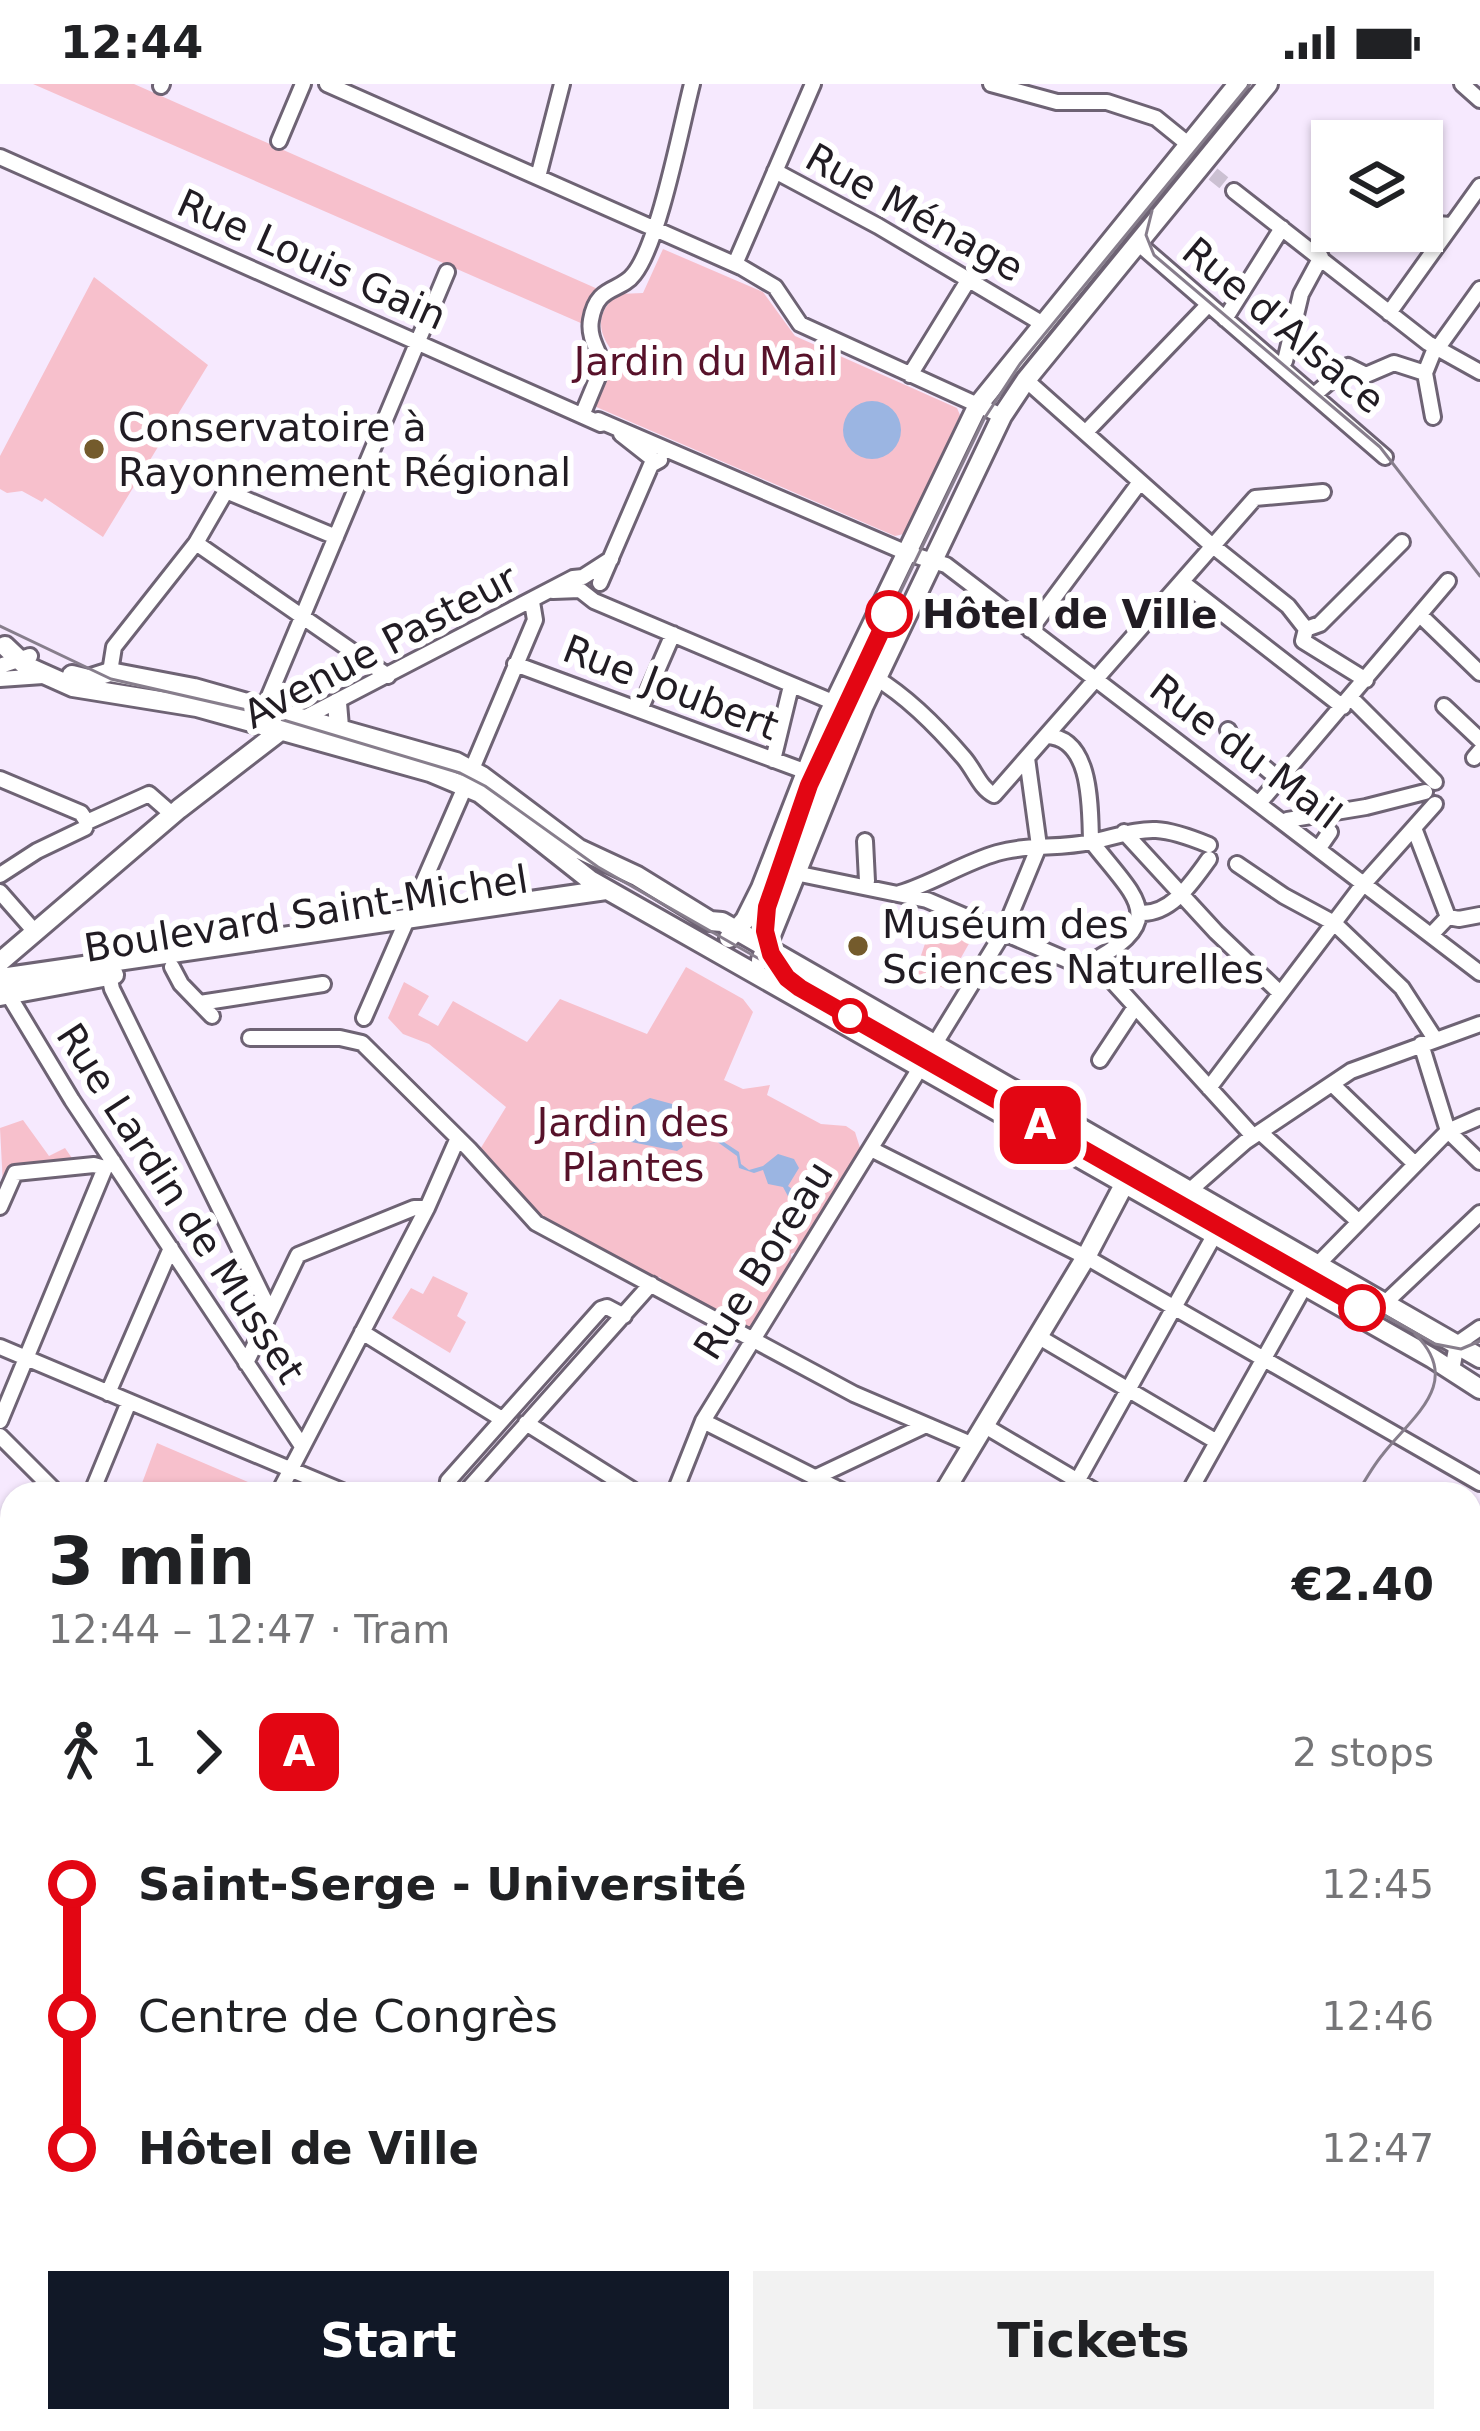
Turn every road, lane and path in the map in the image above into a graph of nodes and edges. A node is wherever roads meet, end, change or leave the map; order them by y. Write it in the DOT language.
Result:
graph roads {
  1 [pos="303,84"];
  2 [pos="327,84"];
  3 [pos="562,84"];
  4 [pos="692,84"];
  5 [pos="813,84"];
  6 [pos="991,84"];
  7 [pos="1238,84"];
  8 [pos="1268,84"];
  9 [pos="1462,84"];
  10 [pos="1480,100"];
  11 [pos="279,141"];
  12 [pos="1188,144"];
  13 [pos="0,157"];
  14 [pos="776,171"];
  15 [pos="538,177"];
  16 [pos="1234,191"];
  17 [pos="1478,195"];
  18 [pos="1443,224"];
  19 [pos="1450,225"];
  20 [pos="1282,228"];
  21 [pos="653,230"];
  22 [pos="1139,244"];
  23 [pos="1321,257"];
  24 [pos="735,265"];
  25 [pos="447,272"];
  26 [pos="969,279"];
  27 [pos="1480,289"];
  28 [pos="1208,305"];
  29 [pos="1389,314"];
  30 [pos="1225,320"];
  31 [pos="1043,324"];
  32 [pos="419,342"];
  33 [pos="1435,351"];
  34 [pos="1286,361"];
  35 [pos="1480,372"];
  36 [pos="1424,373"];
  37 [pos="910,374"];
  38 [pos="1026,380"];
  39 [pos="1315,394"];
  40 [pos="978,405"];
  41 [pos="583,413"];
  42 [pos="1002,416"];
  43 [pos="1432,417"];
  44 [pos="1087,431"];
  45 [pos="656,453"];
  46 [pos="1385,457"];
  47 [pos="1140,482"];
  48 [pos="1323,492"];
  49 [pos="336,537"];
  50 [pos="1402,542"];
  51 [pos="196,543"];
  52 [pos="1214,545"];
  53 [pos="907,553"];
  54 [pos="933,561"];
  55 [pos="1448,581"];
  56 [pos="1182,582"];
  57 [pos="590,584"];
  58 [pos="532,602"];
  59 [pos="1420,615"];
  60 [pos="305,617"];
  61 [pos="1030,630"];
  62 [pos="673,634"];
  63 [pos="1302,640"];
  64 [pos="10,654"];
  65 [pos="1283,661"];
  66 [pos="515,664"];
  67 [pos="110,672"];
  68 [pos="1480,673"];
  69 [pos="47,675"];
  70 [pos="388,676"];
  71 [pos="876,678"];
  72 [pos="0,679"];
  73 [pos="1097,679"];
  74 [pos="1366,680"];
  75 [pos="791,686"];
  76 [pos="1347,702"];
  77 [pos="337,703"];
  78 [pos="834,703"];
  79 [pos="1444,706"];
  80 [pos="264,708"];
  81 [pos="640,710"];
  82 [pos="861,713"];
  83 [pos="304,718"];
  84 [pos="339,727"];
  85 [pos="281,730"];
  86 [pos="1228,730"];
  87 [pos="1047,736"];
  88 [pos="1480,740"];
  89 [pos="1027,758"];
  90 [pos="773,760"];
  91 [pos="805,771"];
  92 [pos="1275,776"];
  93 [pos="469,778"];
  94 [pos="0,779"];
  95 [pos="1432,792"];
  96 [pos="1261,801"];
  97 [pos="173,815"];
  98 [pos="1287,820"];
  99 [pos="87,822"];
  100 [pos="1414,828"];
  101 [pos="1124,832"];
  102 [pos="865,841"];
  103 [pos="1091,842"];
  104 [pos="1040,846"];
  105 [pos="1237,864"];
  106 [pos="571,866"];
  107 [pos="1,873"];
  108 [pos="795,873"];
  109 [pos="929,880"];
  110 [pos="867,881"];
  111 [pos="1365,883"];
  112 [pos="652,886"];
  113 [pos="0,892"];
  114 [pos="1183,893"];
  115 [pos="895,894"];
  116 [pos="615,895"];
  117 [pos="562,896"];
  118 [pos="927,900"];
  119 [pos="1141,913"];
  120 [pos="1480,915"];
  121 [pos="1448,917"];
  122 [pos="1334,923"];
  123 [pos="403,926"];
  124 [pos="735,931"];
  125 [pos="36,933"];
  126 [pos="1003,933"];
  127 [pos="1431,935"];
  128 [pos="762,950"];
  129 [pos="724,956"];
  130 [pos="1094,961"];
  131 [pos="172,967"];
  132 [pos="108,970"];
  133 [pos="5,971"];
  134 [pos="1480,973"];
  135 [pos="323,984"];
  136 [pos="1279,992"];
  137 [pos="200,1003"];
  138 [pos="1135,1007"];
  139 [pos="212,1016"];
  140 [pos="1480,1024"];
  141 [pos="360,1030"];
  142 [pos="250,1038"];
  143 [pos="1428,1041"];
  144 [pos="933,1044"];
  145 [pos="1100,1060"];
  146 [pos="920,1067"];
  147 [pos="1332,1084"];
  148 [pos="1209,1088"];
  149 [pos="1480,1117"];
  150 [pos="1448,1131"];
  151 [pos="1257,1135"];
  152 [pos="457,1140"];
  153 [pos="871,1149"];
  154 [pos="1480,1162"];
  155 [pos="1415,1164"];
  156 [pos="109,1165"];
  157 [pos="1148,1169"];
  158 [pos="1123,1183"];
  159 [pos="1162,1190"];
  160 [pos="1188,1192"];
  161 [pos="0,1207"];
  162 [pos="427,1208"];
  163 [pos="1480,1213"];
  164 [pos="1358,1221"];
  165 [pos="1102,1229"];
  166 [pos="1215,1234"];
  167 [pos="171,1248"];
  168 [pos="1086,1257"];
  169 [pos="1318,1264"];
  170 [pos="651,1284"];
  171 [pos="1304,1287"];
  172 [pos="1386,1302"];
  173 [pos="1174,1309"];
  174 [pos="270,1311"];
  175 [pos="624,1316"];
  176 [pos="1480,1328"];
  177 [pos="362,1332"];
  178 [pos="1039,1337"];
  179 [pos="753,1339"];
  180 [pos="1457,1344"];
  181 [pos="0,1347"];
  182 [pos="1480,1358"];
  183 [pos="26,1359"];
  184 [pos="1262,1360"];
  185 [pos="246,1363"];
  186 [pos="1452,1370"];
  187 [pos="1480,1389"];
  188 [pos="1129,1391"];
  189 [pos="108,1394"];
  190 [pos="130,1402"];
  191 [pos="497,1416"];
  192 [pos="0,1421"];
  193 [pos="703,1421"];
  194 [pos="526,1423"];
  195 [pos="924,1426"];
  196 [pos="985,1426"];
  197 [pos="0,1436"];
  198 [pos="1217,1442"];
  199 [pos="974,1445"];
  200 [pos="302,1446"];
  201 [pos="292,1468"];
  202 [pos="46,1482"];
  203 [pos="96,1482"];
  204 [pos="284,1482"];
  205 [pos="323,1482"];
  206 [pos="448,1482"];
  207 [pos="474,1482"];
  208 [pos="620,1482"];
  209 [pos="679,1482"];
  210 [pos="810,1482"];
  211 [pos="818,1482"];
  212 [pos="951,1482"];
  213 [pos="1067,1482"];
  214 [pos="1077,1482"];
  215 [pos="1195,1482"];
  216 [pos="1478,1482"];
  1 -- 11 [label="street"];
  2 -- 15 [label="street"];
  3 -- 15 [label="street"];
  4 -- 21 [label="street"];
  5 -- 14 [label="street"];
  6 -- 12 [label="street"];
  7 -- 12 [label="main road"];
  8 -- 22 [label="main road"];
  9 -- 10 [label="street"];
  12 -- 31 [label="main road"];
  13 -- 32 [label="street, Rue Louis Gain"];
  14 -- 24 [label="street"];
  14 -- 26 [label="street, Rue Ménage"];
  15 -- 21 [label="street"];
  16 -- 20 [label="street"];
  17 -- 19 [label="street"];
  18 -- 19 [label="street"];
  19 -- 29 [label="street"];
  20 -- 23 [label="street"];
  20 -- 30 [label="street"];
  21 -- 24 [label="street"];
  21 -- 41 [label="street"];
  22 -- 28 [label="street, Rue d'Alsace"];
  22 -- 38 [label="main road"];
  23 -- 29 [label="street"];
  23 -- 34 [label="street"];
  24 -- 37 [label="street"];
  25 -- 32 [label="street"];
  26 -- 31 [label="street, Rue Ménage"];
  26 -- 37 [label="street"];
  27 -- 33 [label="street"];
  28 -- 30 [label="street, Rue d'Alsace"];
  28 -- 44 [label="street"];
  29 -- 33 [label="street"];
  30 -- 39 [label="street, Rue d'Alsace"];
  31 -- 40 [label="main road"];
  32 -- 41 [label="street, Rue Louis Gain"];
  32 -- 49 [label="street"];
  33 -- 35 [label="street"];
  33 -- 36 [label="street"];
  36 -- 39 [label="street"];
  36 -- 43 [label="street"];
  37 -- 40 [label="street"];
  38 -- 42 [label="main road"];
  38 -- 44 [label="street"];
  39 -- 46 [label="street, Rue d'Alsace"];
  40 -- 42 [label="street"];
  40 -- 53 [label="main road"];
  41 -- 45 [label="street, Rue Louis Gain"];
  42 -- 54 [label="main road"];
  44 -- 47 [label="street"];
  45 -- 53 [label="street, Rue Louis Gain"];
  45 -- 57 [label="street, Avenue Pasteur"];
  47 -- 52 [label="street"];
  47 -- 61 [label="street"];
  48 -- 52 [label="street"];
  49 -- 51 [label="street"];
  49 -- 60 [label="street"];
  50 -- 63 [label="street"];
  51 -- 60 [label="street"];
  51 -- 67 [label="street"];
  52 -- 56 [label="street"];
  52 -- 63 [label="street"];
  53 -- 54 [label="street, Rue du Mail"];
  53 -- 78 [label="main road"];
  54 -- 61 [label="street, Rue du Mail"];
  54 -- 71 [label="main road"];
  55 -- 59 [label="street"];
  56 -- 65 [label="street"];
  56 -- 73 [label="street"];
  57 -- 58 [label="street, Avenue Pasteur"];
  57 -- 62 [label="street"];
  58 -- 66 [label="street"];
  58 -- 70 [label="street, Avenue Pasteur"];
  59 -- 68 [label="street"];
  59 -- 74 [label="street"];
  60 -- 70 [label="street"];
  60 -- 80 [label="street"];
  61 -- 73 [label="street, Rue du Mail"];
  62 -- 75 [label="street"];
  62 -- 81 [label="street"];
  63 -- 65 [label="street"];
  63 -- 74 [label="street"];
  64 -- 67 [label="main road"];
  64 -- 69 [label="main road"];
  65 -- 76 [label="street"];
  66 -- 81 [label="street, Rue Joubert"];
  66 -- 93 [label="street"];
  67 -- 80 [label="main road"];
  69 -- 72 [label="street"];
  69 -- 85 [label="main road"];
  70 -- 77 [label="street, Avenue Pasteur"];
  71 -- 82 [label="main road"];
  71 -- 89 [label="street"];
  73 -- 87 [label="street"];
  73 -- 111 [label="street, Rue du Mail"];
  74 -- 76 [label="street"];
  75 -- 78 [label="street"];
  75 -- 90 [label="street"];
  76 -- 92 [label="street"];
  76 -- 95 [label="street"];
  77 -- 83 [label="street, Avenue Pasteur"];
  77 -- 84 [label="main road"];
  78 -- 82 [label="street"];
  78 -- 91 [label="main road"];
  79 -- 88 [label="street"];
  80 -- 83 [label="main road"];
  81 -- 90 [label="street, Rue Joubert"];
  82 -- 108 [label="main road"];
  83 -- 84 [label="main road"];
  83 -- 85 [label="main road, Avenue Pasteur"];
  84 -- 93 [label="main road"];
  85 -- 93 [label="main road"];
  85 -- 97 [label="main road, Avenue Pasteur"];
  86 -- 92 [label="street"];
  87 -- 89 [label="street"];
  87 -- 103 [label="street"];
  89 -- 104 [label="street"];
  90 -- 91 [label="street, Rue Joubert"];
  91 -- 124 [label="main road"];
  92 -- 96 [label="street"];
  93 -- 106 [label="main road"];
  93 -- 112 [label="main road"];
  93 -- 123 [label="street"];
  94 -- 99 [label="street"];
  95 -- 98 [label="street"];
  95 -- 100 [label="street"];
  97 -- 99 [label="street"];
  97 -- 125 [label="main road, Avenue Pasteur"];
  99 -- 107 [label="street"];
  100 -- 111 [label="street"];
  100 -- 121 [label="street"];
  101 -- 103 [label="street"];
  101 -- 114 [label="street"];
  101 -- 114 [label="street"];
  102 -- 110 [label="street"];
  103 -- 104 [label="street"];
  103 -- 119 [label="street"];
  104 -- 109 [label="street"];
  104 -- 126 [label="street"];
  105 -- 122 [label="street"];
  106 -- 116 [label="main road"];
  106 -- 117 [label="main road"];
  108 -- 115 [label="street"];
  108 -- 128 [label="main road"];
  109 -- 115 [label="street"];
  109 -- 118 [label="street"];
  111 -- 122 [label="street"];
  111 -- 127 [label="street, Rue du Mail"];
  112 -- 116 [label="main road, Boulevard Saint-Michel"];
  112 -- 124 [label="main road"];
  113 -- 125 [label="street"];
  114 -- 119 [label="street"];
  114 -- 136 [label="street"];
  115 -- 118 [label="street"];
  116 -- 117 [label="main road, Boulevard Saint-Michel"];
  116 -- 123 [label="main road, Boulevard Saint-Michel"];
  116 -- 129 [label="main road"];
  117 -- 123 [label="main road, Boulevard Saint-Michel"];
  118 -- 126 [label="street"];
  119 -- 130 [label="street"];
  120 -- 121 [label="street"];
  121 -- 127 [label="street"];
  122 -- 143 [label="street"];
  122 -- 148 [label="street"];
  123 -- 131 [label="main road, Boulevard Saint-Michel"];
  123 -- 132 [label="main road, Boulevard Saint-Michel"];
  123 -- 141 [label="street"];
  124 -- 128 [label="main road"];
  124 -- 129 [label="main road"];
  125 -- 133 [label="main road, Avenue Pasteur"];
  126 -- 130 [label="street"];
  126 -- 144 [label="street, Rue Boreau"];
  127 -- 134 [label="street, Rue du Mail"];
  128 -- 129 [label="main road"];
  128 -- 144 [label="main road"];
  128 -- 146 [label="main road"];
  130 -- 138 [label="street"];
  131 -- 132 [label="main road, Boulevard Saint-Michel"];
  131 -- 137 [label="street"];
  132 -- 133 [label="main road, Boulevard Saint-Michel"];
  132 -- 133 [label="main road, Boulevard Saint-Michel"];
  132 -- 174 [label="street"];
  133 -- 156 [label="street, Rue Lardin de Musset"];
  135 -- 137 [label="street"];
  137 -- 139 [label="street"];
  138 -- 145 [label="street"];
  138 -- 148 [label="street"];
  140 -- 143 [label="street"];
  141 -- 142 [label="street"];
  141 -- 152 [label="street"];
  143 -- 147 [label="street"];
  143 -- 150 [label="street"];
  144 -- 146 [label="street, Rue Boreau"];
  144 -- 157 [label="main road"];
  146 -- 153 [label="street, Rue Boreau"];
  146 -- 158 [label="main road"];
  147 -- 151 [label="street"];
  147 -- 155 [label="street"];
  148 -- 151 [label="street"];
  149 -- 150 [label="street"];
  150 -- 154 [label="street"];
  150 -- 155 [label="street"];
  151 -- 160 [label="street"];
  151 -- 164 [label="street"];
  152 -- 162 [label="street"];
  152 -- 170 [label="street"];
  153 -- 168 [label="street"];
  153 -- 179 [label="street, Rue Boreau"];
  155 -- 164 [label="street"];
  156 -- 161 [label="street"];
  156 -- 167 [label="street, Rue Lardin de Musset"];
  156 -- 183 [label="street"];
  157 -- 158 [label="main road"];
  157 -- 159 [label="main road"];
  158 -- 159 [label="main road"];
  158 -- 165 [label="main road"];
  159 -- 160 [label="main road"];
  159 -- 165 [label="main road"];
  159 -- 166 [label="main road"];
  160 -- 169 [label="main road"];
  162 -- 174 [label="street"];
  162 -- 177 [label="street"];
  163 -- 172 [label="street"];
  164 -- 169 [label="street"];
  165 -- 168 [label="main road"];
  166 -- 171 [label="main road"];
  166 -- 173 [label="street"];
  167 -- 185 [label="street, Rue Lardin de Musset"];
  167 -- 189 [label="street"];
  168 -- 173 [label="street"];
  168 -- 178 [label="main road"];
  169 -- 172 [label="main road"];
  170 -- 175 [label="street"];
  170 -- 179 [label="street"];
  171 -- 184 [label="street"];
  171 -- 186 [label="main road"];
  172 -- 180 [label="main road"];
  173 -- 184 [label="street"];
  173 -- 188 [label="street"];
  174 -- 185 [label="street"];
  175 -- 194 [label="street"];
  175 -- 206 [label="street"];
  176 -- 180 [label="street"];
  177 -- 191 [label="street"];
  177 -- 200 [label="street"];
  178 -- 188 [label="street"];
  178 -- 196 [label="main road"];
  179 -- 193 [label="street, Rue Boreau"];
  179 -- 195 [label="street"];
  180 -- 182 [label="main road"];
  180 -- 186 [label="street"];
  181 -- 183 [label="street"];
  183 -- 189 [label="street"];
  183 -- 192 [label="street"];
  184 -- 198 [label="street"];
  184 -- 216 [label="street"];
  185 -- 200 [label="street, Rue Lardin de Musset"];
  186 -- 187 [label="main road"];
  188 -- 198 [label="street"];
  188 -- 214 [label="street"];
  189 -- 190 [label="street"];
  190 -- 201 [label="street"];
  190 -- 203 [label="street"];
  193 -- 209 [label="street, Rue Boreau"];
  193 -- 210 [label="street"];
  194 -- 207 [label="street"];
  194 -- 208 [label="street"];
  195 -- 199 [label="street"];
  195 -- 211 [label="street"];
  196 -- 199 [label="main road"];
  196 -- 213 [label="street"];
  197 -- 202 [label="street"];
  198 -- 215 [label="street"];
  199 -- 212 [label="main road"];
  200 -- 201 [label="street"];
  201 -- 204 [label="street"];
  201 -- 205 [label="street"];
}
